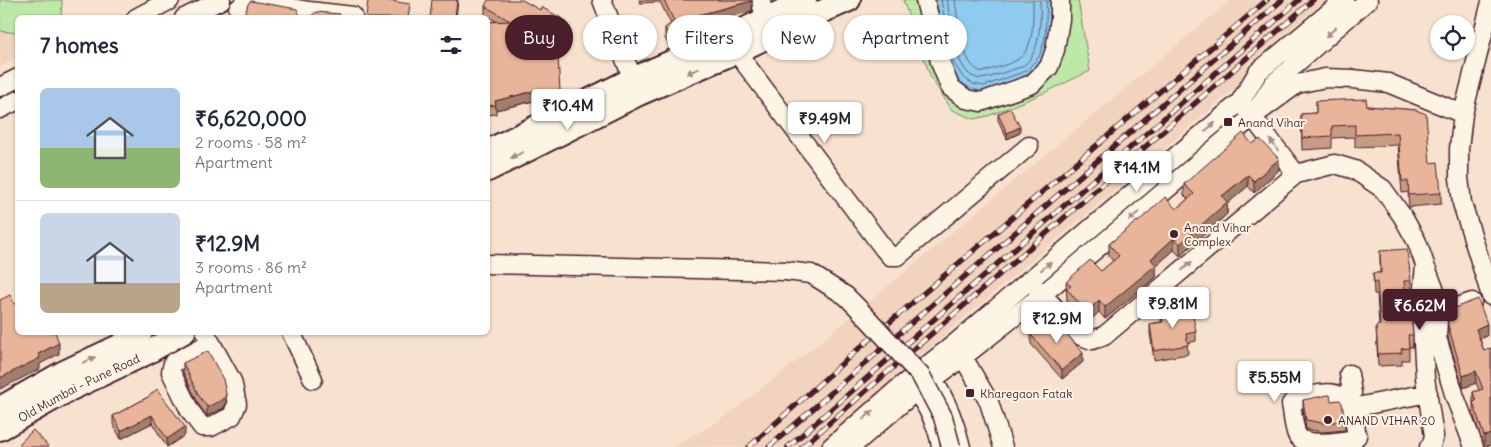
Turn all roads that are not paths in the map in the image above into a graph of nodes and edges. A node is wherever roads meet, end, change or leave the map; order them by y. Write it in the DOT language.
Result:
graph roads {
  1 [pos="170,0"];
  2 [pos="221,0"];
  3 [pos="602,0"];
  4 [pos="805,0"];
  5 [pos="849,0"];
  6 [pos="926,0"];
  7 [pos="1060,0"];
  8 [pos="1344,0"];
  9 [pos="1368,0"];
  10 [pos="1491,2"];
  11 [pos="234,9"];
  12 [pos="763,9"];
  13 [pos="353,11"];
  14 [pos="308,14"];
  15 [pos="142,15"];
  16 [pos="190,15"];
  17 [pos="752,21"];
  18 [pos="1489,22"];
  19 [pos="752,38"];
  20 [pos="696,60"];
  21 [pos="742,60"];
  22 [pos="15,79"];
  23 [pos="0,86"];
  24 [pos="635,86"];
  25 [pos="15,102"];
  26 [pos="1240,102"];
  27 [pos="0,109"];
  28 [pos="1463,114"];
  29 [pos="1252,117"];
  30 [pos="1030,146"];
  31 [pos="490,149"];
  32 [pos="490,169"];
  33 [pos="1296,174"];
  34 [pos="490,264"];
  35 [pos="1425,265"];
  36 [pos="1029,280"];
  37 [pos="1044,294"];
  38 [pos="1491,296"];
  39 [pos="1472,302"];
  40 [pos="1443,312"];
  41 [pos="130,335"];
  42 [pos="179,335"];
  43 [pos="292,335"];
  44 [pos="207,338"];
  45 [pos="116,339"];
  46 [pos="958,351"];
  47 [pos="1349,374"];
  48 [pos="314,379"];
  49 [pos="932,379"];
  50 [pos="66,381"];
  51 [pos="916,391"];
  52 [pos="1455,396"];
  53 [pos="1429,399"];
  54 [pos="0,408"];
  55 [pos="0,429"];
  56 [pos="831,447"];
  57 [pos="851,447"];
  58 [pos="941,447"];
  59 [pos="951,447"];
  60 [pos="961,447"];
  61 [pos="1003,447"];
  62 [pos="1429,447"];
  63 [pos="1474,447"];
  1 -- 15 [label="street"];
  2 -- 16 [label="street"];
  3 -- 24 [label="street"];
  4 -- 12 [label="main road"];
  5 -- 19 [label="main road"];
  6 -- 7 [label="street"];
  8 -- 26 [label="street"];
  9 -- 29 [label="street, one-way"];
  10 -- 18 [label="street"];
  11 -- 14 [label="street"];
  12 -- 17 [label="main road"];
  13 -- 14 [label="street"];
  18 -- 28 [label="street"];
  20 -- 24 [label="main road"];
  21 -- 30 [label="street"];
  22 -- 23 [label="street"];
  24 -- 31 [label="main road"];
  24 -- 32 [label="main road, one-way"];
  25 -- 27 [label="street"];
  26 -- 29 [label="street"];
  36 -- 26 [label="street, one-way"];
  28 -- 29 [label="street"];
  28 -- 38 [label="street"];
  33 -- 29 [label="street, one-way"];
  29 -- 37 [label="street, one-way"];
  33 -- 35 [label="street"];
  37 -- 33 [label="street, one-way"];
  34 -- 59 [label="street, bridge"];
  35 -- 40 [label="street"];
  35 -- 53 [label="street"];
  36 -- 37 [label="street"];
  36 -- 46 [label="street"];
  37 -- 46 [label="street"];
  39 -- 40 [label="street"];
  40 -- 52 [label="street"];
  41 -- 45 [label="main road, Old Mumbai - Pune Road"];
  42 -- 50 [label="main road, Old Mumbai - Pune Road"];
  43 -- 48 [label="street"];
  44 -- 44 [label="street"];
  50 -- 45 [label="main road, Old Mumbai - Pune Road, one-way"];
  46 -- 49 [label="street"];
  46 -- 61 [label="street"];
  47 -- 53 [label="street"];
  49 -- 51 [label="street"];
  49 -- 51 [label="street"];
  49 -- 60 [label="street"];
  50 -- 54 [label="main road, Old Mumbai - Pune Road"];
  50 -- 55 [label="main road, Old Mumbai - Pune Road"];
  56 -- 51 [label="street, one-way"];
  51 -- 57 [label="street"];
  51 -- 58 [label="street"];
  52 -- 53 [label="street"];
  52 -- 63 [label="street"];
  53 -- 62 [label="street"];
}
